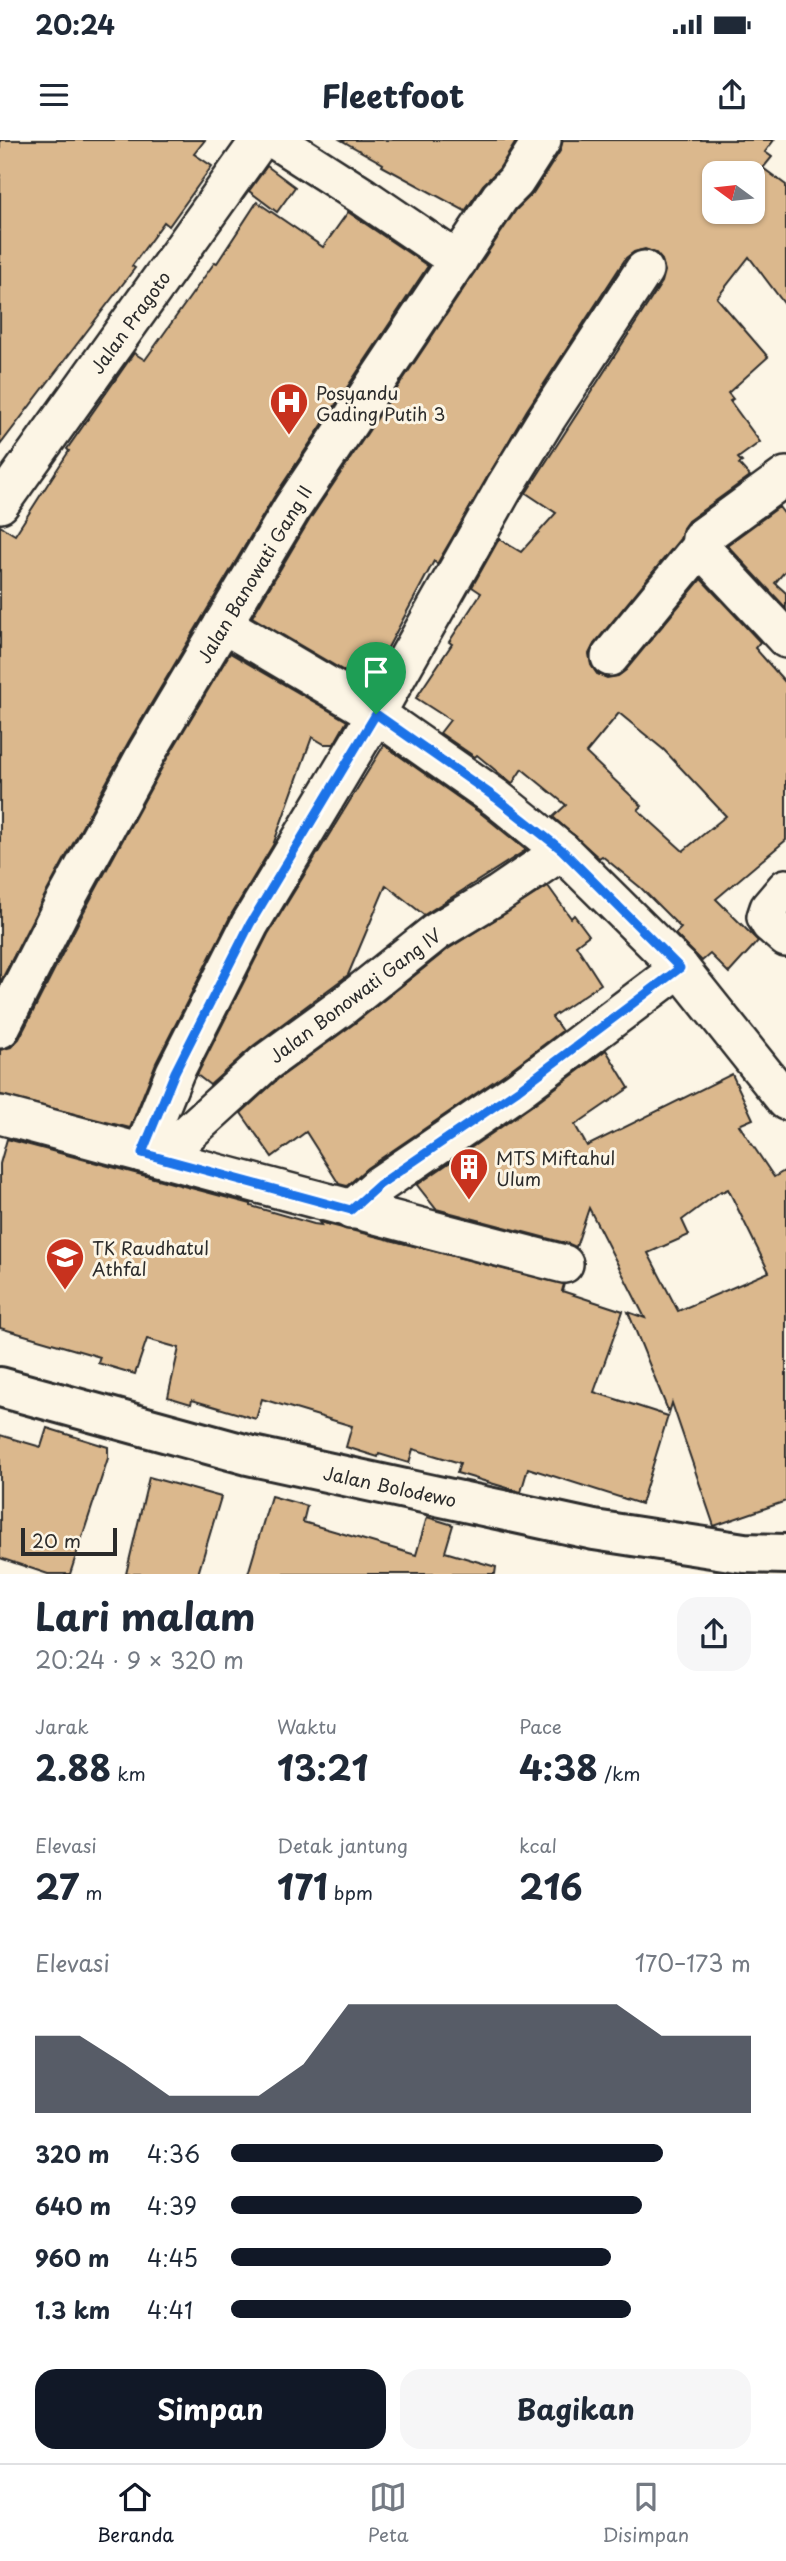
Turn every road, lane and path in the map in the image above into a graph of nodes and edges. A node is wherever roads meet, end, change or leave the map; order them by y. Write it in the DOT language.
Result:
graph roads {
  1 [pos="260,140"];
  2 [pos="275,140"];
  3 [pos="542,140"];
  4 [pos="458,261"];
  5 [pos="644,270"];
  6 [pos="786,475"];
  7 [pos="0,504"];
  8 [pos="701,547"];
  9 [pos="223,624"];
  10 [pos="786,639"];
  11 [pos="610,657"];
  12 [pos="376,714"];
  13 [pos="562,850"];
  14 [pos="680,968"];
  15 [pos="0,1029"];
  16 [pos="786,1101"];
  17 [pos="0,1115"];
  18 [pos="152,1155"];
  19 [pos="351,1210"];
  20 [pos="564,1264"];
  21 [pos="0,1387"];
  22 [pos="786,1554"];
  1 -- 7 [label="street, Jalan Pragoto"];
  2 -- 4 [label="street"];
  3 -- 4 [label="street, Jalan Banowati Gang II"];
  4 -- 9 [label="street, Jalan Banowati Gang II"];
  5 -- 12 [label="street"];
  6 -- 8 [label="street"];
  8 -- 10 [label="street"];
  8 -- 11 [label="street"];
  9 -- 12 [label="street"];
  9 -- 15 [label="street, Jalan Banowati Gang II"];
  12 -- 13 [label="street"];
  12 -- 18 [label="street"];
  13 -- 14 [label="street"];
  13 -- 18 [label="street, Jalan Bonowati Gang IV"];
  14 -- 16 [label="street"];
  14 -- 19 [label="street"];
  17 -- 18 [label="street"];
  18 -- 19 [label="street"];
  19 -- 20 [label="street"];
  21 -- 22 [label="street, Jalan Bolodewo"];
}
